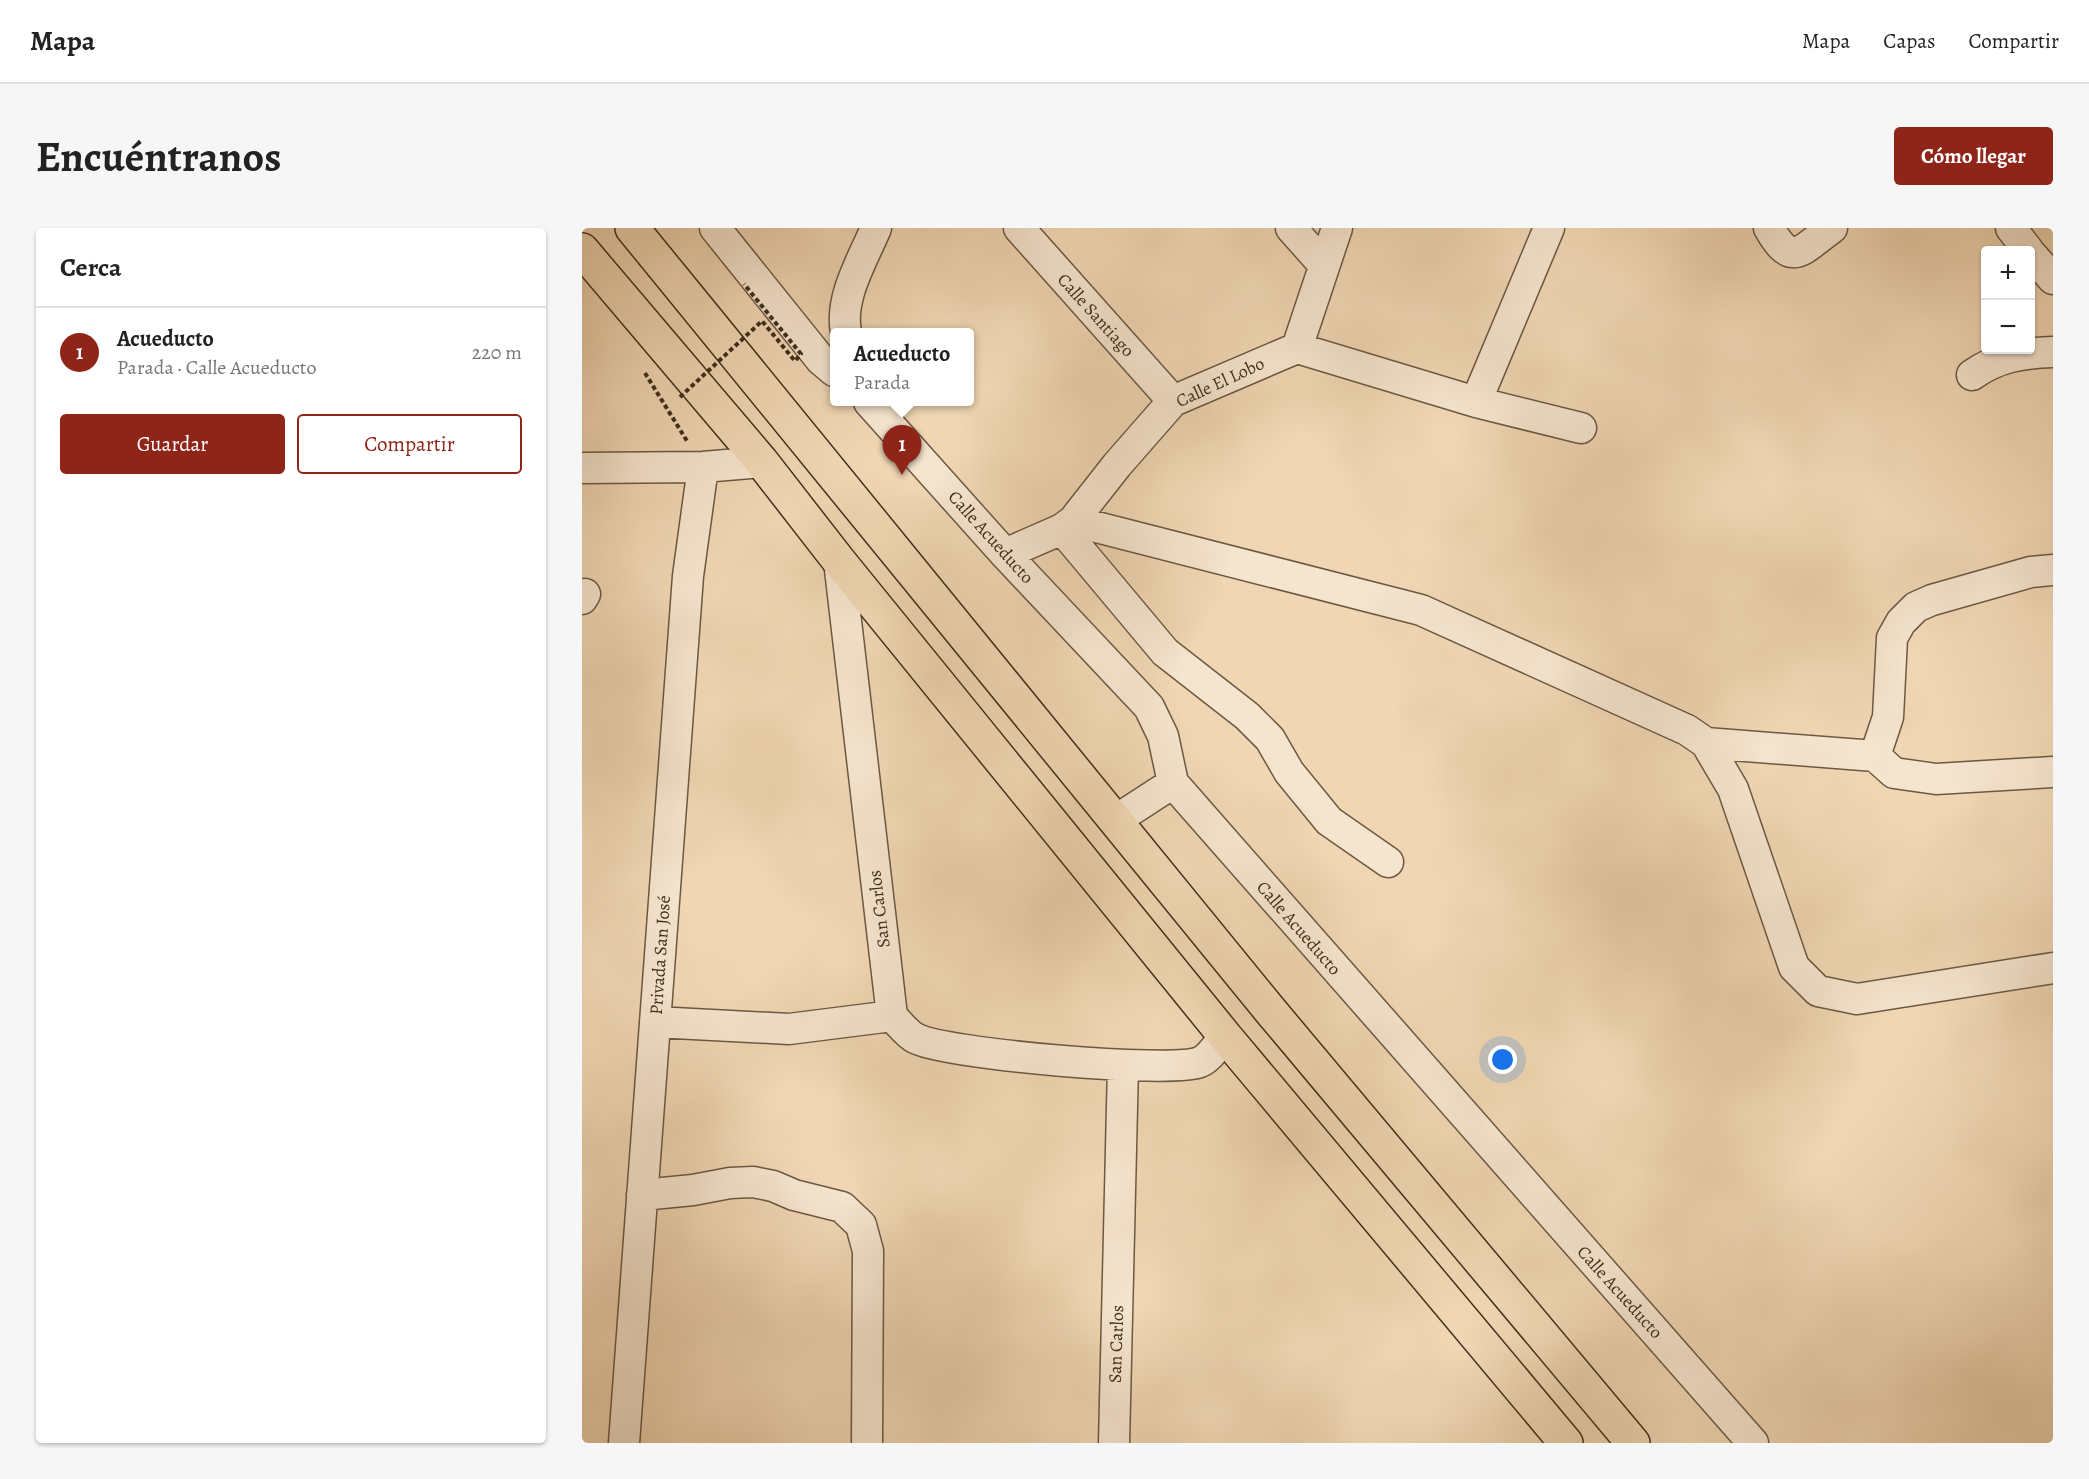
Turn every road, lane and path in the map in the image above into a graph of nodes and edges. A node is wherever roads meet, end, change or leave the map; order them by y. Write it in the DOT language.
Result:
graph roads {
  1 [pos="632,228"];
  2 [pos="715,228"];
  3 [pos="876,228"];
  4 [pos="1019,228"];
  5 [pos="1291,228"];
  6 [pos="1336,228"];
  7 [pos="1549,228"];
  8 [pos="1769,228"];
  9 [pos="1832,228"];
  10 [pos="2011,228"];
  11 [pos="2025,246"];
  12 [pos="582,250"];
  13 [pos="2035,258"];
  14 [pos="1323,264"];
  15 [pos="2053,279"];
  16 [pos="744,284"];
  17 [pos="845,328"];
  18 [pos="1297,348"];
  19 [pos="2053,352"];
  20 [pos="830,368"];
  21 [pos="1972,375"];
  22 [pos="680,397"];
  23 [pos="1173,401"];
  24 [pos="1476,402"];
  25 [pos="874,406"];
  26 [pos="1581,428"];
  27 [pos="762,462"];
  28 [pos="703,467"];
  29 [pos="582,468"];
  30 [pos="1068,525"];
  31 [pos="1005,554"];
  32 [pos="839,561"];
  33 [pos="2053,570"];
  34 [pos="1706,743"];
  35 [pos="1875,756"];
  36 [pos="2053,772"];
  37 [pos="1173,783"];
  38 [pos="1116,820"];
  39 [pos="1388,862"];
  40 [pos="2053,968"];
  41 [pos="892,1016"];
  42 [pos="655,1022"];
  43 [pos="1225,1036"];
  44 [pos="1123,1065"];
  45 [pos="642,1194"];
  46 [pos="624,1443"];
  47 [pos="867,1443"];
  48 [pos="1114,1443"];
  49 [pos="1566,1443"];
  50 [pos="1633,1443"];
  51 [pos="1753,1443"];
  1 -- 38 [label="highway"];
  2 -- 20 [label="street"];
  3 -- 17 [label="street"];
  4 -- 23 [label="street, Calle Santiago"];
  5 -- 14 [label="street"];
  6 -- 14 [label="street"];
  7 -- 24 [label="street"];
  8 -- 9 [label="street"];
  10 -- 11 [label="street"];
  12 -- 27 [label="highway"];
  13 -- 15 [label="street"];
  14 -- 18 [label="street"];
  16 -- 22 [label="path, bridge"];
  18 -- 23 [label="street, Calle El Lobo"];
  18 -- 24 [label="street"];
  19 -- 21 [label="street"];
  23 -- 30 [label="street, Calle El Lobo"];
  24 -- 26 [label="street"];
  25 -- 31 [label="street, Calle Acueducto"];
  27 -- 28 [label="street"];
  27 -- 32 [label="highway"];
  28 -- 29 [label="street"];
  28 -- 42 [label="street, Privada San José"];
  30 -- 31 [label="street, Calle El Lobo"];
  30 -- 34 [label="street"];
  30 -- 39 [label="street"];
  31 -- 37 [label="street, Calle Acueducto"];
  32 -- 41 [label="street, San Carlos"];
  32 -- 43 [label="highway"];
  33 -- 35 [label="street"];
  34 -- 35 [label="street"];
  34 -- 40 [label="street"];
  35 -- 36 [label="street"];
  37 -- 38 [label="street"];
  37 -- 51 [label="street, Calle Acueducto"];
  38 -- 50 [label="highway"];
  41 -- 42 [label="street"];
  41 -- 44 [label="street"];
  42 -- 45 [label="street, Privada San José"];
  43 -- 44 [label="street"];
  43 -- 49 [label="highway"];
  44 -- 48 [label="street, San Carlos"];
  45 -- 46 [label="street, Privada San José"];
  45 -- 47 [label="street"];
}
